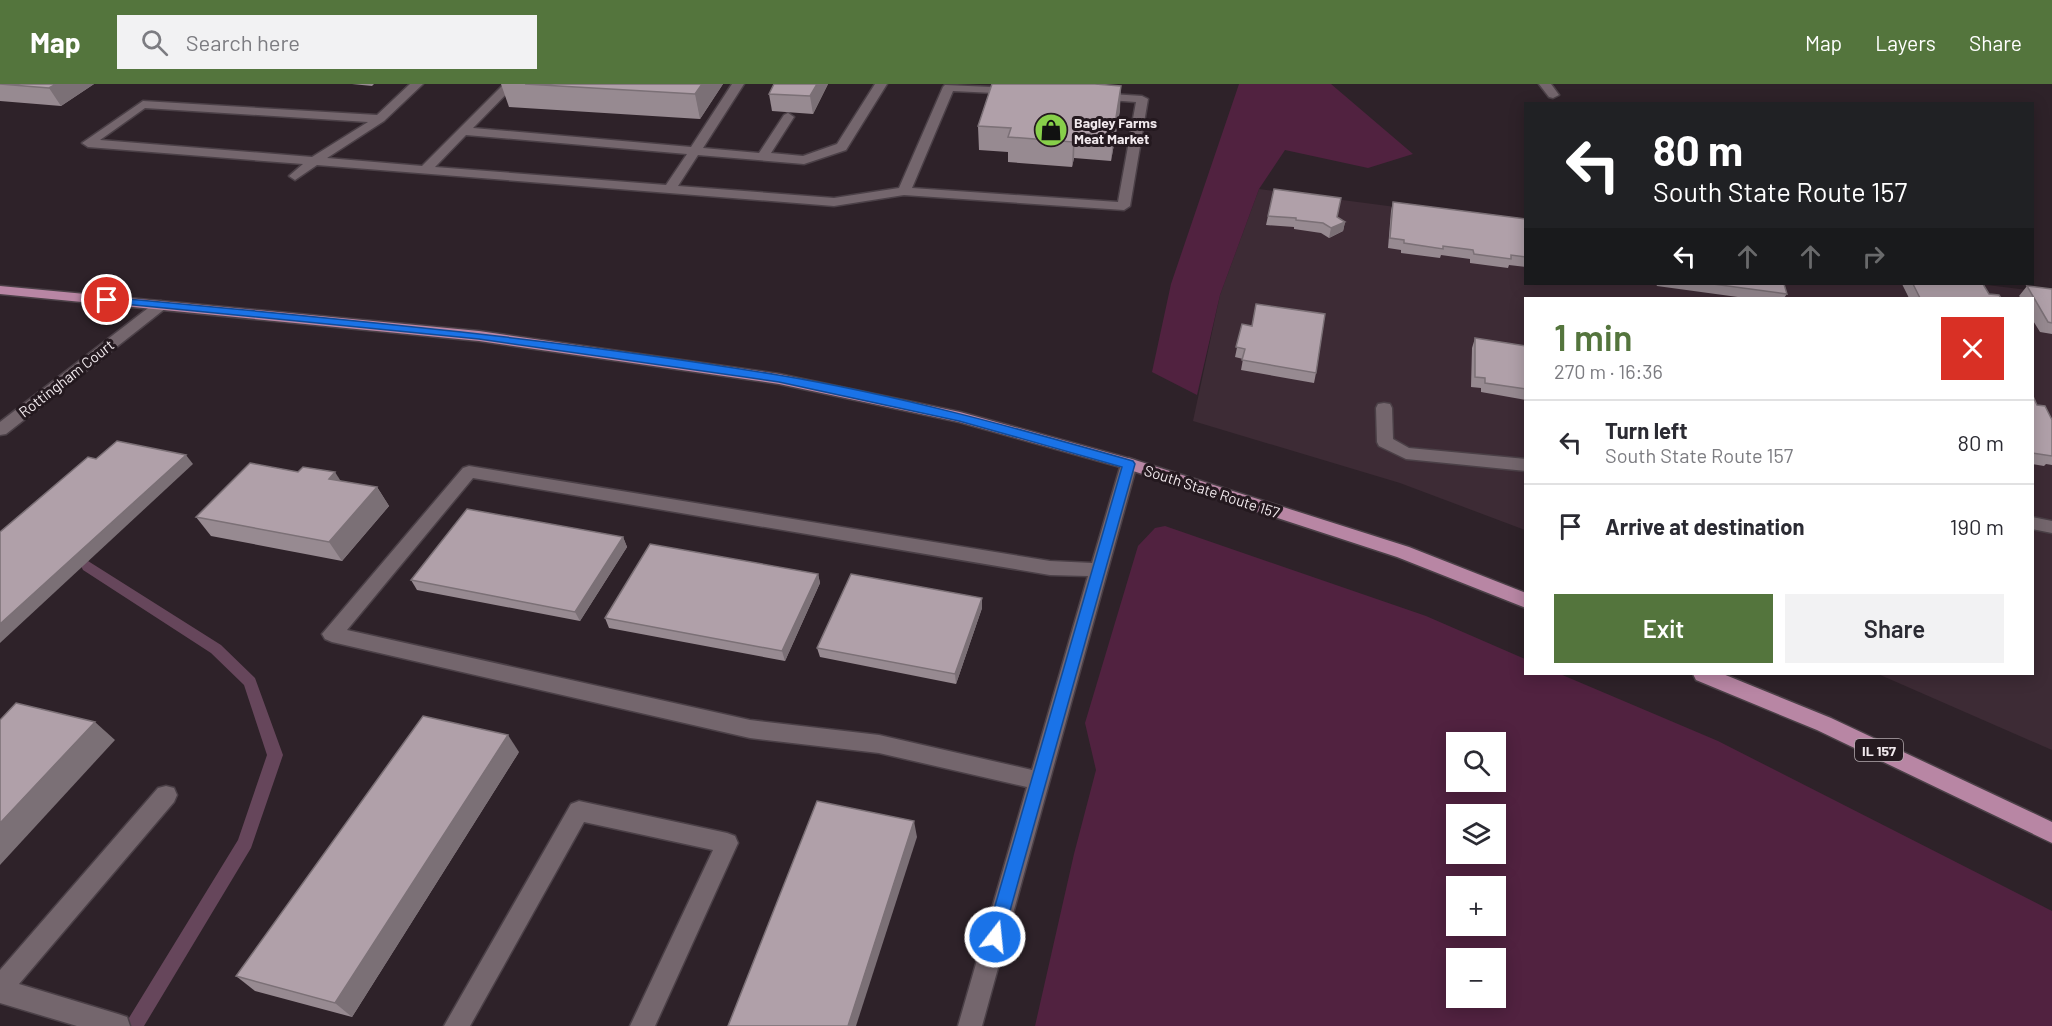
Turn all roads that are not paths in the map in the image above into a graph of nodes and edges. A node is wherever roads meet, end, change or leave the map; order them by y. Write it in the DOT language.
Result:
graph roads {
  1 [pos="417,84"];
  2 [pos="510,84"];
  3 [pos="738,84"];
  4 [pos="881,84"];
  5 [pos="1545,84"];
  6 [pos="1029,92"];
  7 [pos="1553,95"];
  8 [pos="1085,96"];
  9 [pos="788,117"];
  10 [pos="380,119"];
  11 [pos="462,131"];
  12 [pos="696,149"];
  13 [pos="763,156"];
  14 [pos="314,161"];
  15 [pos="425,170"];
  16 [pos="295,176"];
  17 [pos="670,189"];
  18 [pos="904,191"];
  19 [pos="0,290"];
  20 [pos="161,305"];
  21 [pos="1384,408"];
  22 [pos="0,430"];
  23 [pos="1129,464"];
  24 [pos="1524,465"];
  25 [pos="2034,523"];
  26 [pos="2052,527"];
  27 [pos="1099,570"];
  28 [pos="1524,600"];
  29 [pos="1705,675"];
  30 [pos="1039,781"];
  31 [pos="166,795"];
  32 [pos="2052,833"];
  33 [pos="0,989"];
  34 [pos="118,1026"];
  35 [pos="456,1026"];
  36 [pos="642,1026"];
  37 [pos="970,1026"];
  1 -- 10 [label="street"];
  2 -- 11 [label="street"];
  3 -- 12 [label="street"];
  4 -- 13 [label="street"];
  5 -- 7 [label="street"];
  6 -- 18 [label="street"];
  8 -- 18 [label="street"];
  9 -- 13 [label="street"];
  10 -- 14 [label="street"];
  10 -- 14 [label="street"];
  11 -- 12 [label="street"];
  11 -- 15 [label="street"];
  12 -- 13 [label="street"];
  12 -- 17 [label="street"];
  14 -- 15 [label="street"];
  14 -- 16 [label="street"];
  15 -- 17 [label="street"];
  17 -- 18 [label="street"];
  19 -- 20 [label="main road, South State Route 157"];
  20 -- 22 [label="street, Rottingham Court"];
  20 -- 23 [label="main road, South State Route 157"];
  21 -- 24 [label="street"];
  23 -- 27 [label="street"];
  23 -- 28 [label="main road, South State Route 157"];
  25 -- 26 [label="street"];
  27 -- 30 [label="street"];
  27 -- 30 [label="street"];
  29 -- 32 [label="main road, IL 157"];
  30 -- 37 [label="street"];
  31 -- 33 [label="street"];
  33 -- 34 [label="street"];
  35 -- 36 [label="street"];
}
